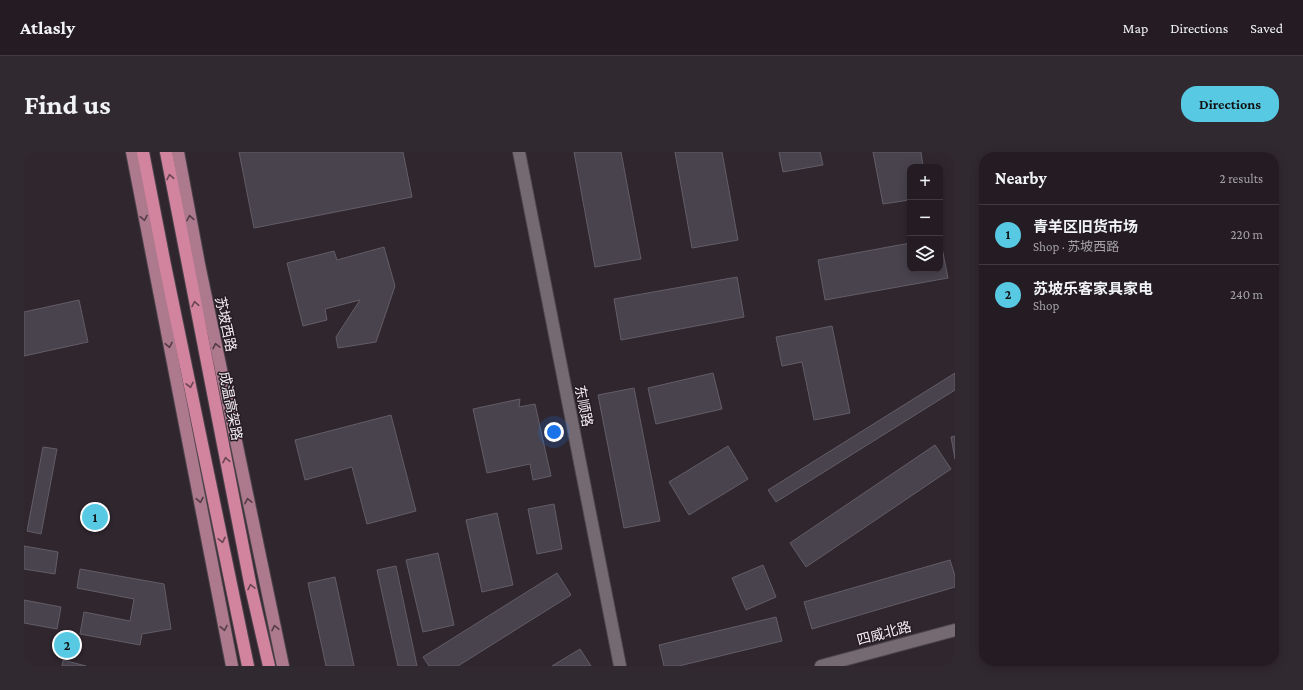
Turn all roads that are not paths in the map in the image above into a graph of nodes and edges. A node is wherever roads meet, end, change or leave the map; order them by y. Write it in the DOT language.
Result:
graph roads {
  1 [pos="132,152"];
  2 [pos="143,152"];
  3 [pos="166,152"];
  4 [pos="178,152"];
  5 [pos="519,152"];
  6 [pos="955,630"];
  7 [pos="232,666"];
  8 [pos="248,666"];
  9 [pos="269,666"];
  10 [pos="283,666"];
  11 [pos="620,666"];
  12 [pos="821,666"];
  1 -- 7 [label="main road, one-way"];
  2 -- 8 [label="highway, one-way"];
  9 -- 3 [label="highway, 成温高架路, one-way"];
  10 -- 4 [label="main road, 苏坡西路, one-way"];
  5 -- 11 [label="street, 东顺路"];
  6 -- 12 [label="street, 四威北路"];
}
